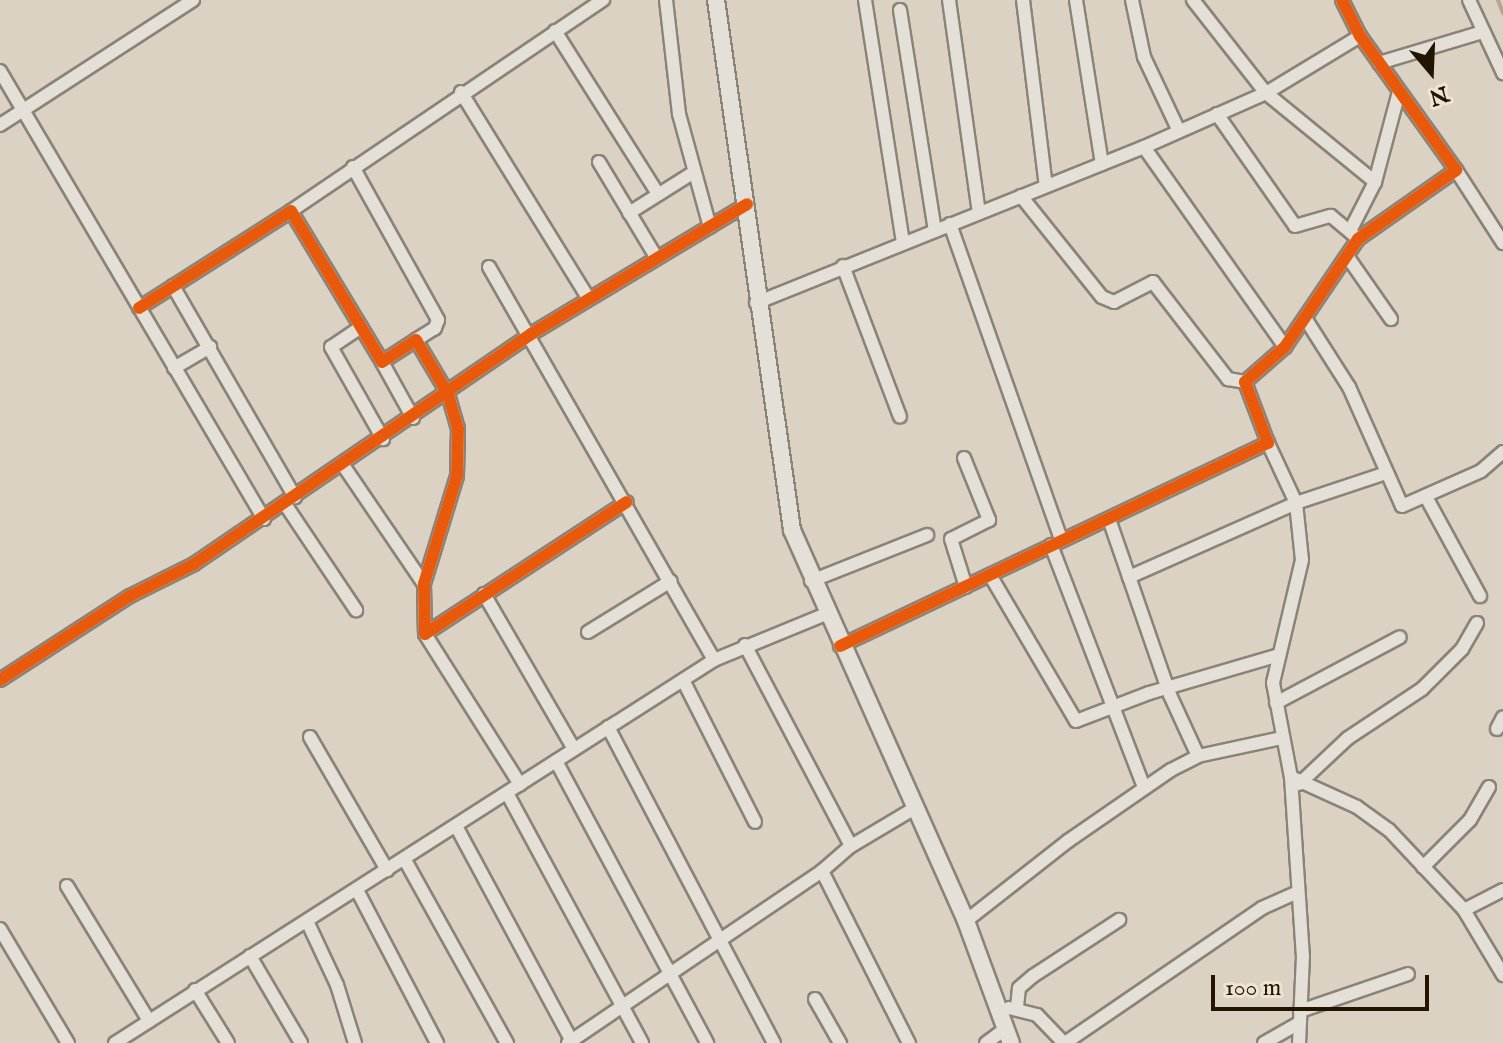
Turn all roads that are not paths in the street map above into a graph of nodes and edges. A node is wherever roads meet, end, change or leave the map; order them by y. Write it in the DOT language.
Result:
graph roads {
  1 [pos="193,0"];
  2 [pos="666,0"];
  3 [pos="716,0"];
  4 [pos="865,0"];
  5 [pos="949,0"];
  6 [pos="1023,0"];
  7 [pos="1076,0"];
  8 [pos="1132,0"];
  9 [pos="1193,0"];
  10 [pos="1342,0"];
  11 [pos="1469,0"];
  12 [pos="597,2"];
  13 [pos="900,10"];
  14 [pos="555,31"];
  15 [pos="1483,32"];
  16 [pos="1360,36"];
  17 [pos="1379,63"];
  18 [pos="0,71"];
  19 [pos="1503,73"];
  20 [pos="461,92"];
  21 [pos="1399,92"];
  22 [pos="1266,93"];
  23 [pos="22,110"];
  24 [pos="1217,114"];
  25 [pos="0,125"];
  26 [pos="1178,129"];
  27 [pos="1144,147"];
  28 [pos="599,162"];
  29 [pos="1102,164"];
  30 [pos="353,167"];
  31 [pos="1456,170"];
  32 [pos="694,172"];
  33 [pos="1375,182"];
  34 [pos="1046,186"];
  35 [pos="658,194"];
  36 [pos="1021,196"];
  37 [pos="747,204"];
  38 [pos="291,211"];
  39 [pos="629,213"];
  40 [pos="979,213"];
  41 [pos="950,224"];
  42 [pos="710,227"];
  43 [pos="935,230"];
  44 [pos="1354,235"];
  45 [pos="903,243"];
  46 [pos="1503,243"];
  47 [pos="1347,256"];
  48 [pos="656,257"];
  49 [pos="843,266"];
  50 [pos="489,267"];
  51 [pos="173,286"];
  52 [pos="589,299"];
  53 [pos="756,303"];
  54 [pos="139,308"];
  55 [pos="1305,318"];
  56 [pos="1391,319"];
  57 [pos="361,327"];
  58 [pos="531,334"];
  59 [pos="416,340"];
  60 [pos="210,347"];
  61 [pos="1285,347"];
  62 [pos="382,362"];
  63 [pos="174,368"];
  64 [pos="1245,382"];
  65 [pos="448,394"];
  66 [pos="900,417"];
  67 [pos="413,418"];
  68 [pos="383,439"];
  69 [pos="1268,443"];
  70 [pos="1503,452"];
  71 [pos="964,458"];
  72 [pos="343,465"];
  73 [pos="1386,473"];
  74 [pos="1426,497"];
  75 [pos="290,501"];
  76 [pos="627,502"];
  77 [pos="1296,503"];
  78 [pos="264,519"];
  79 [pos="1109,519"];
  80 [pos="927,535"];
  81 [pos="1056,543"];
  82 [pos="990,575"];
  83 [pos="1129,577"];
  84 [pos="671,581"];
  85 [pos="811,581"];
  86 [pos="424,584"];
  87 [pos="966,587"];
  88 [pos="484,594"];
  89 [pos="1480,596"];
  90 [pos="356,610"];
  91 [pos="826,614"];
  92 [pos="1477,623"];
  93 [pos="588,632"];
  94 [pos="425,634"];
  95 [pos="1400,637"];
  96 [pos="745,645"];
  97 [pos="840,646"];
  98 [pos="1279,655"];
  99 [pos="714,660"];
  100 [pos="0,680"];
  101 [pos="683,680"];
  102 [pos="1167,689"];
  103 [pos="1276,703"];
  104 [pos="1113,708"];
  105 [pos="608,727"];
  106 [pos="310,737"];
  107 [pos="1281,738"];
  108 [pos="574,749"];
  109 [pos="1198,756"];
  110 [pos="556,761"];
  111 [pos="1295,780"];
  112 [pos="520,784"];
  113 [pos="1144,787"];
  114 [pos="1489,787"];
  115 [pos="507,793"];
  116 [pos="915,808"];
  117 [pos="755,822"];
  118 [pos="456,826"];
  119 [pos="851,846"];
  120 [pos="405,860"];
  121 [pos="1423,867"];
  122 [pos="387,870"];
  123 [pos="822,871"];
  124 [pos="67,886"];
  125 [pos="357,890"];
  126 [pos="1503,890"];
  127 [pos="1298,892"];
  128 [pos="1464,910"];
  129 [pos="1119,920"];
  130 [pos="307,921"];
  131 [pos="966,921"];
  132 [pos="0,929"];
  133 [pos="719,938"];
  134 [pos="250,956"];
  135 [pos="669,972"];
  136 [pos="1408,974"];
  137 [pos="1503,975"];
  138 [pos="195,990"];
  139 [pos="815,999"];
  140 [pos="623,1007"];
  141 [pos="1009,1008"];
  142 [pos="1300,1017"];
  143 [pos="149,1021"];
  144 [pos="1009,1035"];
  145 [pos="571,1042"];
  146 [pos="68,1043"];
  147 [pos="115,1043"];
  148 [pos="228,1043"];
  149 [pos="301,1043"];
  150 [pos="355,1043"];
  151 [pos="437,1043"];
  152 [pos="507,1043"];
  153 [pos="642,1043"];
  154 [pos="707,1043"];
  155 [pos="774,1043"];
  156 [pos="840,1043"];
  157 [pos="909,1043"];
  158 [pos="986,1043"];
  159 [pos="1065,1043"];
  160 [pos="1264,1043"];
  161 [pos="1299,1043"];
  1 -- 23 [label="street"];
  2 -- 32 [label="street"];
  3 -- 37 [label="main road"];
  4 -- 45 [label="street"];
  5 -- 40 [label="street"];
  6 -- 34 [label="street"];
  7 -- 29 [label="street"];
  8 -- 26 [label="street"];
  9 -- 22 [label="street"];
  10 -- 16 [label="street"];
  11 -- 15 [label="street"];
  12 -- 14 [label="street"];
  13 -- 43 [label="street"];
  14 -- 20 [label="street"];
  14 -- 35 [label="street"];
  15 -- 17 [label="street"];
  15 -- 19 [label="street"];
  16 -- 17 [label="street"];
  16 -- 22 [label="street"];
  17 -- 21 [label="street"];
  18 -- 23 [label="street"];
  20 -- 30 [label="street"];
  20 -- 52 [label="street"];
  21 -- 31 [label="street"];
  21 -- 33 [label="street"];
  22 -- 24 [label="street"];
  22 -- 33 [label="street"];
  23 -- 25 [label="street"];
  23 -- 54 [label="street"];
  24 -- 26 [label="street"];
  24 -- 44 [label="street"];
  26 -- 27 [label="street"];
  27 -- 29 [label="street"];
  27 -- 61 [label="street"];
  28 -- 39 [label="street"];
  29 -- 34 [label="street"];
  30 -- 38 [label="street"];
  30 -- 59 [label="street"];
  31 -- 44 [label="street"];
  31 -- 46 [label="street"];
  32 -- 35 [label="street"];
  32 -- 42 [label="street"];
  33 -- 44 [label="street"];
  34 -- 36 [label="street"];
  35 -- 39 [label="street"];
  36 -- 40 [label="street"];
  36 -- 64 [label="street"];
  37 -- 42 [label="street"];
  37 -- 53 [label="main road"];
  38 -- 51 [label="street"];
  38 -- 57 [label="street"];
  39 -- 48 [label="street"];
  40 -- 41 [label="street"];
  41 -- 43 [label="street"];
  41 -- 81 [label="street"];
  42 -- 48 [label="street"];
  43 -- 45 [label="street"];
  44 -- 47 [label="street"];
  45 -- 49 [label="street"];
  47 -- 55 [label="street"];
  47 -- 56 [label="street"];
  48 -- 52 [label="street"];
  49 -- 53 [label="street"];
  49 -- 66 [label="street"];
  50 -- 58 [label="street"];
  51 -- 54 [label="street"];
  51 -- 60 [label="street"];
  52 -- 58 [label="street"];
  53 -- 85 [label="main road"];
  54 -- 63 [label="street"];
  55 -- 61 [label="street"];
  55 -- 73 [label="street"];
  57 -- 62 [label="street"];
  57 -- 68 [label="street"];
  58 -- 65 [label="street"];
  58 -- 76 [label="street"];
  59 -- 62 [label="street"];
  59 -- 65 [label="street"];
  60 -- 63 [label="street"];
  60 -- 75 [label="street"];
  61 -- 64 [label="street"];
  62 -- 67 [label="street"];
  63 -- 78 [label="street"];
  64 -- 69 [label="street"];
  65 -- 67 [label="street"];
  65 -- 86 [label="street"];
  67 -- 68 [label="street"];
  68 -- 72 [label="street"];
  69 -- 77 [label="street"];
  69 -- 79 [label="street"];
  70 -- 74 [label="street"];
  71 -- 87 [label="street"];
  72 -- 75 [label="street"];
  72 -- 86 [label="street"];
  73 -- 74 [label="street"];
  73 -- 77 [label="street"];
  74 -- 89 [label="street"];
  75 -- 78 [label="street"];
  75 -- 90 [label="street"];
  76 -- 84 [label="street"];
  76 -- 88 [label="street"];
  77 -- 83 [label="street"];
  77 -- 98 [label="street"];
  78 -- 100 [label="street"];
  79 -- 81 [label="street"];
  79 -- 83 [label="street"];
  80 -- 85 [label="street"];
  81 -- 82 [label="street"];
  81 -- 104 [label="street"];
  82 -- 87 [label="street"];
  82 -- 104 [label="street"];
  83 -- 102 [label="street"];
  84 -- 93 [label="street"];
  84 -- 99 [label="street"];
  85 -- 91 [label="main road"];
  86 -- 94 [label="street"];
  87 -- 97 [label="street"];
  88 -- 94 [label="street"];
  88 -- 108 [label="street"];
  91 -- 96 [label="street"];
  91 -- 97 [label="main road"];
  92 -- 111 [label="street"];
  94 -- 112 [label="street"];
  95 -- 103 [label="street"];
  96 -- 99 [label="street"];
  96 -- 119 [label="street"];
  97 -- 116 [label="main road"];
  98 -- 102 [label="street"];
  98 -- 103 [label="street"];
  99 -- 101 [label="street"];
  101 -- 105 [label="street"];
  101 -- 117 [label="street"];
  102 -- 104 [label="street"];
  102 -- 109 [label="street"];
  103 -- 107 [label="street"];
  104 -- 113 [label="street"];
  105 -- 108 [label="street"];
  105 -- 133 [label="street"];
  106 -- 122 [label="street"];
  107 -- 109 [label="street"];
  107 -- 111 [label="street"];
  108 -- 110 [label="street"];
  109 -- 113 [label="street"];
  110 -- 112 [label="street"];
  110 -- 135 [label="street"];
  111 -- 121 [label="street"];
  111 -- 127 [label="street"];
  112 -- 115 [label="street"];
  113 -- 131 [label="street"];
  114 -- 121 [label="street"];
  115 -- 118 [label="street"];
  115 -- 140 [label="street"];
  116 -- 119 [label="street"];
  116 -- 131 [label="main road"];
  118 -- 120 [label="street"];
  118 -- 145 [label="street"];
  119 -- 123 [label="street"];
  120 -- 122 [label="street"];
  120 -- 152 [label="street"];
  121 -- 128 [label="street"];
  122 -- 125 [label="street"];
  123 -- 133 [label="street"];
  123 -- 157 [label="street"];
  124 -- 143 [label="street"];
  125 -- 130 [label="street"];
  125 -- 151 [label="street"];
  126 -- 128 [label="street"];
  127 -- 142 [label="street"];
  127 -- 159 [label="street"];
  128 -- 137 [label="street"];
  129 -- 141 [label="street"];
  130 -- 134 [label="street"];
  130 -- 150 [label="street"];
  131 -- 141 [label="main road"];
  132 -- 146 [label="street"];
  133 -- 135 [label="street"];
  133 -- 155 [label="street"];
  134 -- 138 [label="street"];
  134 -- 149 [label="street"];
  135 -- 140 [label="street"];
  135 -- 154 [label="street"];
  136 -- 142 [label="street"];
  138 -- 143 [label="street"];
  138 -- 148 [label="street"];
  139 -- 156 [label="street"];
  140 -- 145 [label="street"];
  140 -- 153 [label="street"];
  141 -- 144 [label="main road"];
  141 -- 159 [label="street"];
  142 -- 160 [label="street"];
  142 -- 161 [label="street"];
  143 -- 147 [label="street"];
  144 -- 158 [label="street"];
}
